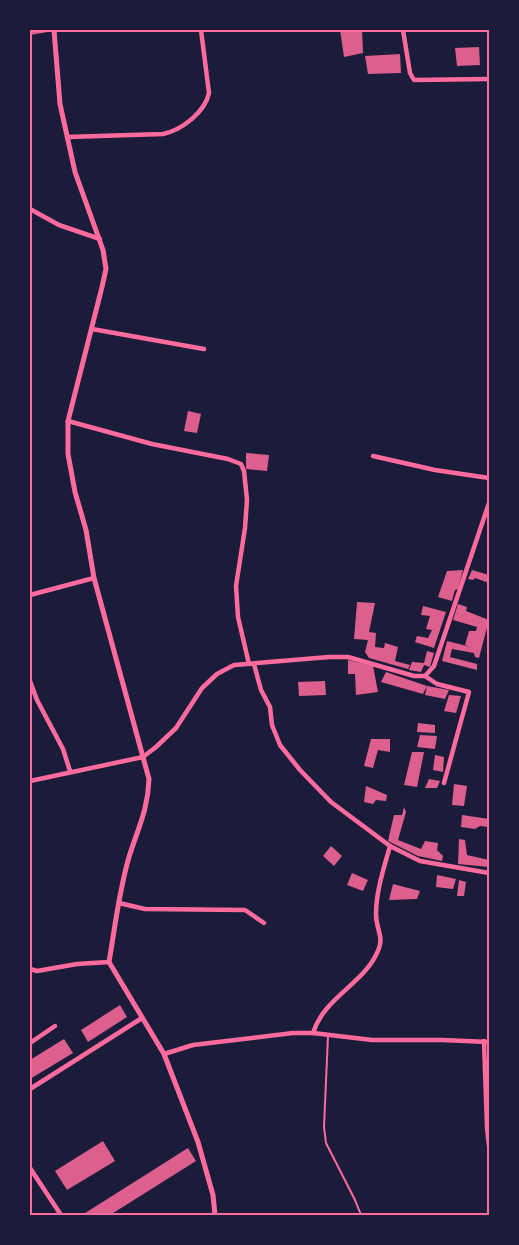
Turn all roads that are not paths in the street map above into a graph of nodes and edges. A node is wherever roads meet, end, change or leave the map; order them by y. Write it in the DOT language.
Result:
graph roads {
  1 [pos="54,30"];
  2 [pos="201,30"];
  3 [pos="403,30"];
  4 [pos="489,79"];
  5 [pos="67,137"];
  6 [pos="30,209"];
  7 [pos="100,239"];
  8 [pos="92,329"];
  9 [pos="204,349"];
  10 [pos="68,422"];
  11 [pos="373,456"];
  12 [pos="489,478"];
  13 [pos="489,503"];
  14 [pos="483,519"];
  15 [pos="489,524"];
  16 [pos="94,578"];
  17 [pos="30,595"];
  18 [pos="252,664"];
  19 [pos="426,676"];
  20 [pos="30,681"];
  21 [pos="143,757"];
  22 [pos="70,771"];
  23 [pos="30,781"];
  24 [pos="444,783"];
  25 [pos="390,846"];
  26 [pos="489,873"];
  27 [pos="119,903"];
  28 [pos="264,923"];
  29 [pos="108,962"];
  30 [pos="30,969"];
  31 [pos="142,1018"];
  32 [pos="55,1026"];
  33 [pos="313,1033"];
  34 [pos="328,1036"];
  35 [pos="487,1042"];
  36 [pos="30,1043"];
  37 [pos="164,1054"];
  38 [pos="30,1089"];
  39 [pos="489,1146"];
  40 [pos="30,1168"];
  41 [pos="62,1215"];
  42 [pos="215,1215"];
  43 [pos="361,1215"];
  1 -- 5 [label="street"];
  2 -- 5 [label="street"];
  3 -- 4 [label="street"];
  5 -- 7 [label="street"];
  6 -- 7 [label="street"];
  7 -- 8 [label="street"];
  8 -- 9 [label="street"];
  8 -- 10 [label="street"];
  10 -- 16 [label="street"];
  10 -- 18 [label="street"];
  11 -- 12 [label="street"];
  13 -- 14 [label="street"];
  14 -- 15 [label="street"];
  14 -- 19 [label="street"];
  16 -- 17 [label="street"];
  16 -- 21 [label="street"];
  18 -- 19 [label="street"];
  18 -- 21 [label="street"];
  18 -- 25 [label="street"];
  19 -- 24 [label="street"];
  20 -- 22 [label="street"];
  21 -- 22 [label="street"];
  21 -- 27 [label="street"];
  22 -- 23 [label="street"];
  25 -- 26 [label="street"];
  25 -- 33 [label="street"];
  27 -- 28 [label="street"];
  27 -- 29 [label="street"];
  29 -- 30 [label="street"];
  29 -- 31 [label="street"];
  31 -- 37 [label="street"];
  31 -- 38 [label="street"];
  32 -- 36 [label="street"];
  33 -- 34 [label="street"];
  33 -- 37 [label="street"];
  34 -- 35 [label="street"];
  34 -- 43 [label="lane"];
  35 -- 39 [label="street"];
  37 -- 42 [label="street"];
  40 -- 41 [label="street"];
}
